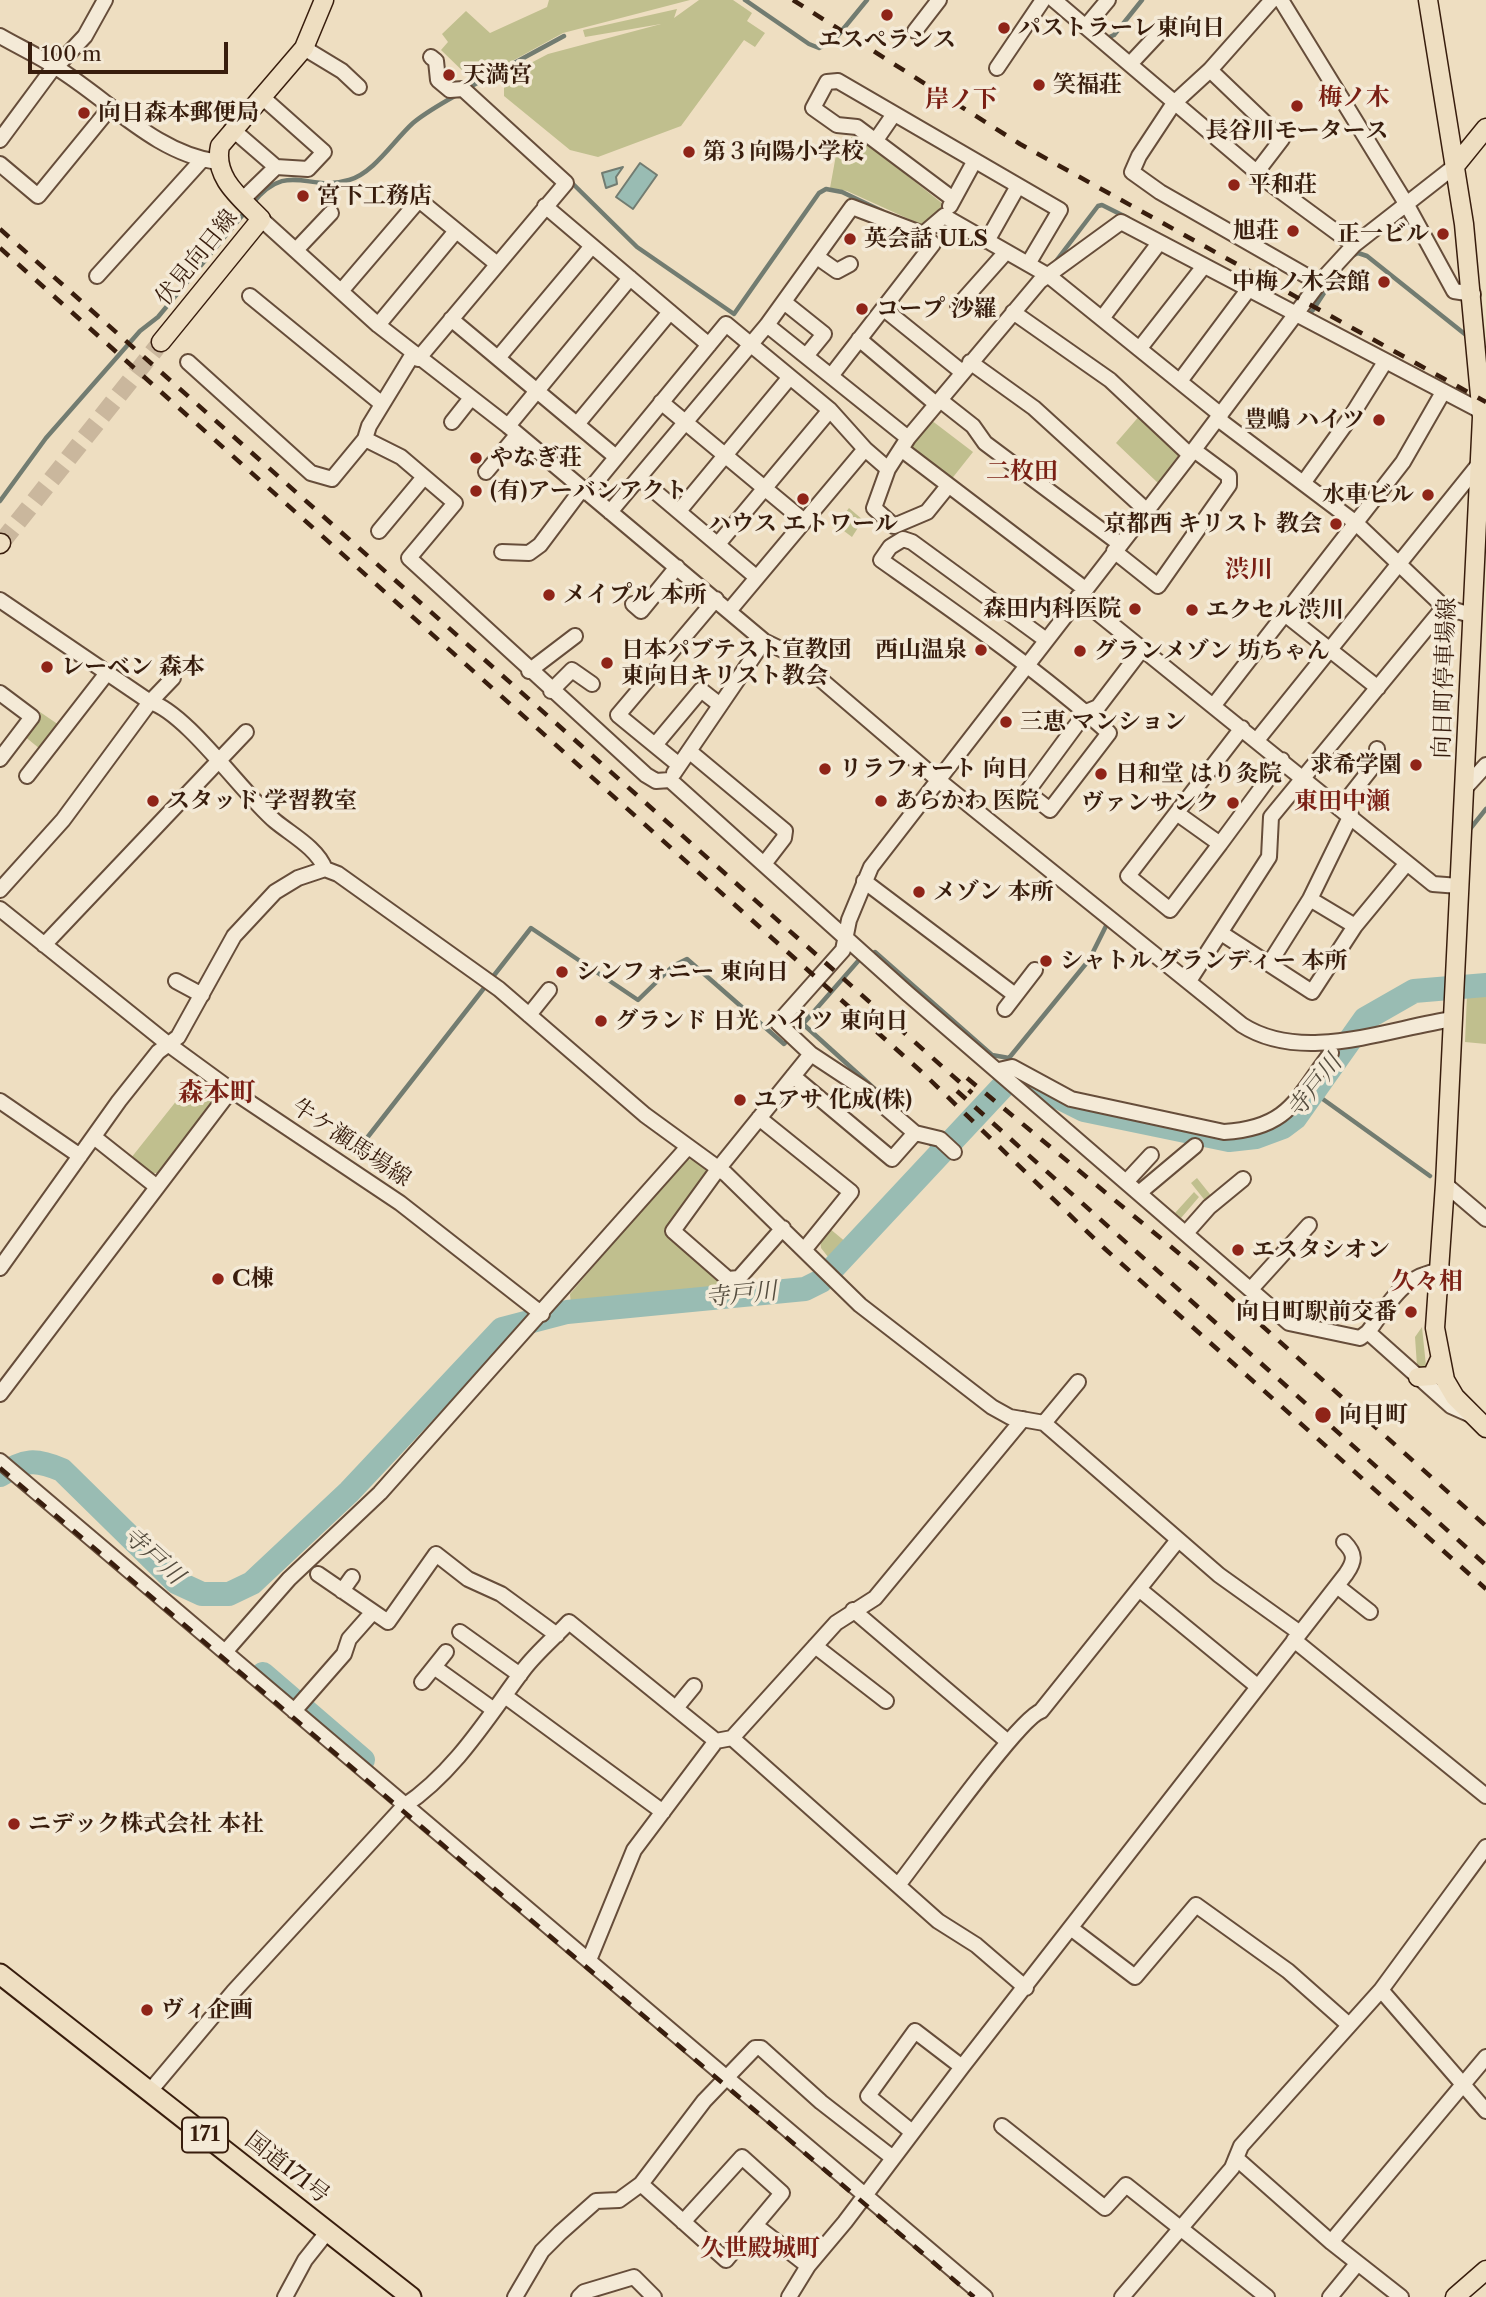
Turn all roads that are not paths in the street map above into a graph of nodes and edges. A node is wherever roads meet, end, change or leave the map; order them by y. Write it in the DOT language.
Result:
graph roads {
  1 [pos="105,0"];
  2 [pos="324,0"];
  3 [pos="939,0"];
  4 [pos="1042,0"];
  5 [pos="1054,0"];
  6 [pos="1108,0"];
  7 [pos="1272,0"];
  8 [pos="1281,0"];
  9 [pos="1428,0"];
  10 [pos="1087,25"];
  11 [pos="915,31"];
  12 [pos="1160,32"];
  13 [pos="0,36"];
  14 [pos="304,48"];
  15 [pos="431,57"];
  16 [pos="1131,63"];
  17 [pos="55,67"];
  18 [pos="997,68"];
  19 [pos="1210,70"];
  20 [pos="359,88"];
  21 [pos="261,96"];
  22 [pos="1174,103"];
  23 [pos="110,108"];
  24 [pos="894,114"];
  25 [pos="1486,128"];
  26 [pos="232,129"];
  27 [pos="0,140"];
  28 [pos="876,140"];
  29 [pos="210,162"];
  30 [pos="974,162"];
  31 [pos="0,164"];
  32 [pos="1455,166"];
  33 [pos="276,167"];
  34 [pos="1256,173"];
  35 [pos="1018,186"];
  36 [pos="953,199"];
  37 [pos="242,200"];
  38 [pos="1407,205"];
  39 [pos="545,206"];
  40 [pos="331,212"];
  41 [pos="944,216"];
  42 [pos="261,219"];
  43 [pos="456,231"];
  44 [pos="922,234"];
  45 [pos="987,241"];
  46 [pos="1159,243"];
  47 [pos="1354,245"];
  48 [pos="592,246"];
  49 [pos="296,250"];
  50 [pos="1006,252"];
  51 [pos="817,257"];
  52 [pos="497,264"];
  53 [pos="850,264"];
  54 [pos="1028,264"];
  55 [pos="1204,266"];
  56 [pos="97,276"];
  57 [pos="1049,276"];
  58 [pos="630,278"];
  59 [pos="1319,283"];
  60 [pos="342,290"];
  61 [pos="1248,290"];
  62 [pos="1473,294"];
  63 [pos="250,296"];
  64 [pos="784,302"];
  65 [pos="958,306"];
  66 [pos="884,309"];
  67 [pos="670,312"];
  68 [pos="1013,312"];
  69 [pos="1296,313"];
  70 [pos="1103,317"];
  71 [pos="451,319"];
  72 [pos="767,325"];
  73 [pos="378,326"];
  74 [pos="859,339"];
  75 [pos="161,342"];
  76 [pos="709,345"];
  77 [pos="750,345"];
  78 [pos="1140,348"];
  79 [pos="806,356"];
  80 [pos="415,357"];
  81 [pos="498,359"];
  82 [pos="188,362"];
  83 [pos="1385,362"];
  84 [pos="966,367"];
  85 [pos="1482,367"];
  86 [pos="831,376"];
  87 [pos="790,377"];
  88 [pos="1180,381"];
  89 [pos="537,391"];
  90 [pos="1442,394"];
  91 [pos="471,398"];
  92 [pos="661,402"];
  93 [pos="938,402"];
  94 [pos="382,404"];
  95 [pos="830,410"];
  96 [pos="1483,416"];
  97 [pos="1219,417"];
  98 [pos="452,422"];
  99 [pos="685,422"];
  100 [pos="578,423"];
  101 [pos="513,430"];
  102 [pos="365,439"];
  103 [pos="904,444"];
  104 [pos="865,449"];
  105 [pos="1192,452"];
  106 [pos="724,455"];
  107 [pos="616,457"];
  108 [pos="1480,463"];
  109 [pos="888,469"];
  110 [pos="486,472"];
  111 [pos="424,477"];
  112 [pos="639,478"];
  113 [pos="1304,482"];
  114 [pos="948,486"];
  115 [pos="764,488"];
  116 [pos="585,491"];
  117 [pos="678,510"];
  118 [pos="1147,511"];
  119 [pos="610,512"];
  120 [pos="804,521"];
  121 [pos="1356,523"];
  122 [pos="379,531"];
  123 [pos="718,544"];
  124 [pos="1117,547"];
  125 [pos="502,552"];
  126 [pos="1399,562"];
  127 [pos="677,567"];
  128 [pos="757,577"];
  129 [pos="1082,593"];
  130 [pos="716,599"];
  131 [pos="0,600"];
  132 [pos="633,604"];
  133 [pos="1444,607"];
  134 [pos="729,611"];
  135 [pos="1286,615"];
  136 [pos="1476,627"];
  137 [pos="575,636"];
  138 [pos="1046,640"];
  139 [pos="764,641"];
  140 [pos="1143,648"];
  141 [pos="1330,649"];
  142 [pos="1027,664"];
  143 [pos="529,671"];
  144 [pos="107,673"];
  145 [pos="173,678"];
  146 [pos="592,684"];
  147 [pos="1378,688"];
  148 [pos="551,691"];
  149 [pos="0,692"];
  150 [pos="150,702"];
  151 [pos="720,705"];
  152 [pos="1214,705"];
  153 [pos="1086,712"];
  154 [pos="1242,728"];
  155 [pos="247,733"];
  156 [pos="1257,740"];
  157 [pos="655,745"];
  158 [pos="1377,749"];
  159 [pos="689,751"];
  160 [pos="0,759"];
  161 [pos="1282,760"];
  162 [pos="219,762"];
  163 [pos="679,765"];
  164 [pos="1486,765"];
  165 [pos="27,776"];
  166 [pos="1303,777"];
  167 [pos="937,779"];
  168 [pos="670,780"];
  169 [pos="1465,788"];
  170 [pos="1346,811"];
  171 [pos="1178,814"];
  172 [pos="1220,844"];
  173 [pos="1407,863"];
  174 [pos="764,864"];
  175 [pos="325,869"];
  176 [pos="864,881"];
  177 [pos="1459,886"];
  178 [pos="0,890"];
  179 [pos="1310,899"];
  180 [pos="0,909"];
  181 [pos="1355,926"];
  182 [pos="1221,933"];
  183 [pos="845,936"];
  184 [pos="44,945"];
  185 [pos="1269,964"];
  186 [pos="1035,970"];
  187 [pos="176,981"];
  188 [pos="1189,981"];
  189 [pos="549,990"];
  190 [pos="202,995"];
  191 [pos="1015,995"];
  192 [pos="1005,1009"];
  193 [pos="529,1015"];
  194 [pos="1452,1019"];
  195 [pos="168,1044"];
  196 [pos="1331,1053"];
  197 [pos="811,1054"];
  198 [pos="793,1076"];
  199 [pos="1008,1079"];
  200 [pos="231,1090"];
  201 [pos="0,1101"];
  202 [pos="759,1118"];
  203 [pos="915,1133"];
  204 [pos="94,1137"];
  205 [pos="948,1146"];
  206 [pos="1195,1146"];
  207 [pos="687,1147"];
  208 [pos="1151,1155"];
  209 [pos="80,1156"];
  210 [pos="718,1169"];
  211 [pos="1243,1179"];
  212 [pos="1126,1182"];
  213 [pos="1445,1184"];
  214 [pos="158,1187"];
  215 [pos="1139,1193"];
  216 [pos="1486,1219"];
  217 [pos="1309,1225"];
  218 [pos="783,1228"];
  219 [pos="1186,1233"];
  220 [pos="804,1250"];
  221 [pos="0,1268"];
  222 [pos="1439,1270"];
  223 [pos="1251,1289"];
  224 [pos="542,1314"];
  225 [pos="1367,1332"];
  226 [pos="1439,1361"];
  227 [pos="1418,1377"];
  228 [pos="1079,1382"];
  229 [pos="0,1394"];
  230 [pos="1470,1414"];
  231 [pos="1023,1419"];
  232 [pos="1044,1423"];
  233 [pos="1486,1428"];
  234 [pos="7,1467"];
  235 [pos="1178,1540"];
  236 [pos="1344,1542"];
  237 [pos="318,1574"];
  238 [pos="352,1577"];
  239 [pos="1337,1587"];
  240 [pos="1139,1589"];
  241 [pos="342,1591"];
  242 [pos="853,1610"];
  243 [pos="1370,1612"];
  244 [pos="372,1613"];
  245 [pos="460,1632"];
  246 [pos="557,1635"];
  247 [pos="1297,1637"];
  248 [pos="816,1646"];
  249 [pos="225,1652"];
  250 [pos="446,1652"];
  251 [pos="434,1667"];
  252 [pos="520,1675"];
  253 [pos="422,1682"];
  254 [pos="694,1686"];
  255 [pos="1257,1686"];
  256 [pos="505,1696"];
  257 [pos="886,1701"];
  258 [pos="676,1708"];
  259 [pos="494,1710"];
  260 [pos="294,1711"];
  261 [pos="732,1738"];
  262 [pos="716,1741"];
  263 [pos="1008,1742"];
  264 [pos="1486,1796"];
  265 [pos="404,1806"];
  266 [pos="663,1812"];
  267 [pos="1486,1847"];
  268 [pos="899,1884"];
  269 [pos="1072,1929"];
  270 [pos="589,1960"];
  271 [pos="0,1974"];
  272 [pos="1026,1988"];
  273 [pos="1381,1990"];
  274 [pos="1349,2025"];
  275 [pos="1486,2057"];
  276 [pos="962,2067"];
  277 [pos="728,2079"];
  278 [pos="1463,2084"];
  279 [pos="150,2091"];
  280 [pos="1486,2111"];
  281 [pos="1002,2126"];
  282 [pos="912,2132"];
  283 [pos="893,2158"];
  284 [pos="1236,2158"];
  285 [pos="640,2185"];
  286 [pos="866,2196"];
  287 [pos="682,2222"];
  288 [pos="755,2225"];
  289 [pos="1180,2228"];
  290 [pos="328,2231"];
  291 [pos="1331,2242"];
  292 [pos="1357,2263"];
  293 [pos="808,2266"];
  294 [pos="1486,2270"];
  295 [pos="285,2297"];
  296 [pos="411,2297"];
  297 [pos="515,2297"];
  298 [pos="579,2297"];
  299 [pos="654,2297"];
  300 [pos="789,2297"];
  301 [pos="985,2297"];
  302 [pos="1122,2297"];
  303 [pos="1267,2297"];
  304 [pos="1330,2297"];
  305 [pos="1401,2297"];
  306 [pos="1455,2297"];
  1 -- 17 [label="street"];
  2 -- 14 [label="main road"];
  3 -- 11 [label="street"];
  4 -- 18 [label="street"];
  5 -- 10 [label="street"];
  6 -- 10 [label="street"];
  7 -- 19 [label="street"];
  8 -- 38 [label="street"];
  9 -- 32 [label="main road, 向日町停車場線"];
  10 -- 16 [label="street"];
  12 -- 16 [label="street"];
  13 -- 17 [label="street"];
  14 -- 20 [label="street"];
  14 -- 21 [label="main road"];
  15 -- 39 [label="street"];
  16 -- 22 [label="street"];
  17 -- 23 [label="street"];
  17 -- 27 [label="street"];
  19 -- 22 [label="street"];
  19 -- 34 [label="street"];
  21 -- 26 [label="main road"];
  21 -- 33 [label="street"];
  22 -- 34 [label="street"];
  22 -- 59 [label="street"];
  23 -- 29 [label="street"];
  23 -- 31 [label="street"];
  24 -- 28 [label="street"];
  24 -- 28 [label="street"];
  24 -- 30 [label="street"];
  25 -- 32 [label="main road"];
  26 -- 29 [label="main road"];
  26 -- 33 [label="street"];
  28 -- 36 [label="street"];
  29 -- 37 [label="main road, 伏見向日線"];
  29 -- 56 [label="street"];
  30 -- 35 [label="street"];
  30 -- 36 [label="street"];
  32 -- 38 [label="street"];
  32 -- 62 [label="main road, 向日町停車場線"];
  33 -- 37 [label="street"];
  34 -- 47 [label="street"];
  35 -- 45 [label="street"];
  35 -- 54 [label="street"];
  36 -- 41 [label="street"];
  37 -- 42 [label="main road, 伏見向日線"];
  38 -- 47 [label="street"];
  38 -- 62 [label="street"];
  39 -- 48 [label="street"];
  39 -- 52 [label="street"];
  40 -- 49 [label="street"];
  41 -- 44 [label="street"];
  41 -- 45 [label="street"];
  42 -- 49 [label="street"];
  42 -- 75 [label="main road, 伏見向日線"];
  43 -- 52 [label="street"];
  43 -- 60 [label="street"];
  43 -- 73 [label="street"];
  44 -- 51 [label="street"];
  44 -- 66 [label="street"];
  45 -- 50 [label="street"];
  46 -- 55 [label="street"];
  46 -- 57 [label="street"];
  46 -- 70 [label="street"];
  47 -- 59 [label="street"];
  48 -- 58 [label="street"];
  48 -- 81 [label="street"];
  49 -- 60 [label="street"];
  50 -- 54 [label="street"];
  50 -- 65 [label="street"];
  51 -- 53 [label="street"];
  51 -- 64 [label="street"];
  52 -- 71 [label="street"];
  54 -- 57 [label="street"];
  55 -- 61 [label="street"];
  55 -- 78 [label="street"];
  57 -- 68 [label="street"];
  57 -- 70 [label="street"];
  58 -- 67 [label="street"];
  58 -- 89 [label="street"];
  59 -- 69 [label="street"];
  60 -- 73 [label="street"];
  61 -- 69 [label="street"];
  61 -- 88 [label="street"];
  62 -- 85 [label="main road, 向日町停車場線"];
  63 -- 94 [label="street"];
  64 -- 72 [label="street"];
  64 -- 79 [label="street"];
  66 -- 74 [label="street"];
  66 -- 84 [label="street"];
  67 -- 76 [label="street"];
  67 -- 100 [label="street"];
  68 -- 84 [label="street"];
  68 -- 105 [label="street"];
  69 -- 83 [label="street"];
  69 -- 97 [label="street"];
  70 -- 78 [label="street"];
  71 -- 80 [label="street"];
  71 -- 81 [label="street"];
  72 -- 77 [label="street"];
  72 -- 79 [label="street"];
  73 -- 80 [label="street"];
  74 -- 86 [label="street"];
  74 -- 93 [label="street"];
  76 -- 77 [label="street"];
  76 -- 92 [label="street"];
  77 -- 87 [label="street"];
  77 -- 99 [label="street"];
  78 -- 88 [label="street"];
  79 -- 86 [label="street"];
  80 -- 91 [label="street"];
  80 -- 94 [label="street"];
  81 -- 89 [label="street"];
  82 -- 102 [label="street"];
  83 -- 90 [label="street"];
  83 -- 113 [label="street"];
  84 -- 93 [label="street"];
  84 -- 118 [label="street"];
  85 -- 96 [label="main road, 向日町停車場線"];
  86 -- 103 [label="street"];
  87 -- 95 [label="street"];
  87 -- 106 [label="street"];
  88 -- 97 [label="street"];
  89 -- 100 [label="street"];
  89 -- 101 [label="street"];
  90 -- 96 [label="street"];
  90 -- 121 [label="street"];
  91 -- 98 [label="street"];
  91 -- 101 [label="street"];
  92 -- 99 [label="street"];
  92 -- 107 [label="street"];
  93 -- 103 [label="street"];
  93 -- 124 [label="street"];
  94 -- 102 [label="street"];
  95 -- 104 [label="street"];
  95 -- 115 [label="street"];
  96 -- 108 [label="main road, 向日町停車場線"];
  97 -- 105 [label="street"];
  97 -- 113 [label="street"];
  99 -- 106 [label="street"];
  99 -- 112 [label="street"];
  100 -- 107 [label="street"];
  101 -- 110 [label="street"];
  101 -- 116 [label="street"];
  102 -- 111 [label="street"];
  103 -- 109 [label="street"];
  103 -- 114 [label="street"];
  104 -- 109 [label="street"];
  104 -- 120 [label="street"];
  105 -- 118 [label="street"];
  105 -- 124 [label="street"];
  106 -- 115 [label="street"];
  106 -- 117 [label="street"];
  107 -- 116 [label="street"];
  108 -- 126 [label="street"];
  108 -- 136 [label="main road, 向日町停車場線"];
  109 -- 114 [label="street"];
  111 -- 122 [label="street"];
  111 -- 143 [label="street"];
  112 -- 117 [label="street"];
  112 -- 119 [label="street"];
  113 -- 121 [label="street"];
  114 -- 129 [label="street"];
  115 -- 120 [label="street"];
  115 -- 123 [label="street"];
  116 -- 119 [label="street"];
  116 -- 125 [label="street"];
  117 -- 123 [label="street"];
  118 -- 124 [label="street"];
  119 -- 127 [label="street"];
  120 -- 128 [label="street"];
  121 -- 126 [label="street"];
  121 -- 135 [label="street"];
  123 -- 128 [label="street"];
  124 -- 129 [label="street"];
  126 -- 133 [label="street"];
  126 -- 141 [label="street"];
  127 -- 130 [label="street"];
  127 -- 132 [label="street"];
  128 -- 134 [label="street"];
  129 -- 138 [label="street"];
  129 -- 140 [label="street"];
  130 -- 134 [label="street"];
  130 -- 157 [label="street"];
  131 -- 144 [label="street"];
  133 -- 136 [label="street"];
  133 -- 147 [label="street"];
  134 -- 139 [label="street"];
  135 -- 141 [label="street"];
  135 -- 152 [label="street"];
  136 -- 169 [label="main road, 向日町停車場線"];
  137 -- 143 [label="street"];
  138 -- 142 [label="street"];
  138 -- 142 [label="street"];
  139 -- 151 [label="street"];
  139 -- 167 [label="street"];
  140 -- 152 [label="street"];
  140 -- 153 [label="street"];
  141 -- 147 [label="street"];
  141 -- 156 [label="street"];
  142 -- 153 [label="street"];
  142 -- 167 [label="street"];
  143 -- 148 [label="street"];
  144 -- 150 [label="street"];
  144 -- 165 [label="street"];
  145 -- 150 [label="street"];
  146 -- 148 [label="street"];
  147 -- 166 [label="street"];
  148 -- 168 [label="street"];
  149 -- 160 [label="street"];
  150 -- 162 [label="street"];
  150 -- 178 [label="street"];
  151 -- 157 [label="street"];
  151 -- 159 [label="street"];
  152 -- 154 [label="street"];
  153 -- 153 [label="street"];
  154 -- 156 [label="street"];
  154 -- 171 [label="street"];
  155 -- 162 [label="street"];
  156 -- 161 [label="street"];
  157 -- 163 [label="street"];
  158 -- 170 [label="street"];
  159 -- 163 [label="street"];
  159 -- 174 [label="street"];
  161 -- 166 [label="street"];
  161 -- 172 [label="street"];
  162 -- 175 [label="street"];
  162 -- 184 [label="street"];
  163 -- 168 [label="street"];
  164 -- 169 [label="street"];
  166 -- 170 [label="street"];
  166 -- 182 [label="street"];
  167 -- 176 [label="street"];
  167 -- 188 [label="street"];
  168 -- 174 [label="street"];
  169 -- 177 [label="main road, 向日町停車場線"];
  170 -- 173 [label="street"];
  170 -- 179 [label="street"];
  171 -- 172 [label="street"];
  171 -- 172 [label="street"];
  173 -- 177 [label="street"];
  173 -- 181 [label="street"];
  174 -- 183 [label="street"];
  175 -- 190 [label="street"];
  175 -- 193 [label="street"];
  176 -- 183 [label="street"];
  176 -- 191 [label="street"];
  177 -- 194 [label="main road, 向日町停車場線"];
  179 -- 181 [label="street"];
  179 -- 185 [label="street"];
  180 -- 184 [label="street, 牛ケ瀬馬場線"];
  181 -- 185 [label="street"];
  182 -- 185 [label="street"];
  182 -- 188 [label="street"];
  183 -- 197 [label="street"];
  183 -- 199 [label="street"];
  184 -- 195 [label="street, 牛ケ瀬馬場線"];
  186 -- 191 [label="street"];
  187 -- 190 [label="street"];
  188 -- 194 [label="street"];
  189 -- 193 [label="street"];
  190 -- 195 [label="street"];
  191 -- 192 [label="street"];
  193 -- 207 [label="street"];
  194 -- 213 [label="main road, 向日町停車場線"];
  195 -- 200 [label="street, 牛ケ瀬馬場線"];
  195 -- 204 [label="street"];
  196 -- 199 [label="street"];
  197 -- 198 [label="street"];
  197 -- 203 [label="street"];
  198 -- 202 [label="street"];
  198 -- 203 [label="street"];
  199 -- 212 [label="street"];
  200 -- 214 [label="street"];
  200 -- 224 [label="street, 牛ケ瀬馬場線"];
  201 -- 209 [label="street"];
  202 -- 210 [label="street"];
  202 -- 220 [label="street"];
  203 -- 205 [label="street"];
  204 -- 209 [label="street"];
  204 -- 214 [label="street"];
  206 -- 215 [label="street"];
  207 -- 210 [label="street"];
  207 -- 224 [label="street"];
  208 -- 212 [label="street"];
  209 -- 221 [label="street"];
  210 -- 218 [label="street"];
  210 -- 218 [label="street"];
  211 -- 219 [label="street"];
  212 -- 215 [label="street"];
  213 -- 216 [label="street"];
  213 -- 222 [label="main road, 向日町停車場線"];
  214 -- 229 [label="street"];
  215 -- 219 [label="street"];
  217 -- 223 [label="street"];
  218 -- 220 [label="street"];
  219 -- 223 [label="street"];
  220 -- 231 [label="street"];
  222 -- 225 [label="street"];
  222 -- 226 [label="main road, 向日町停車場線"];
  223 -- 225 [label="street"];
  224 -- 249 [label="street"];
  225 -- 227 [label="street"];
  226 -- 227 [label="main road"];
  226 -- 230 [label="main road, 向日町停車場線"];
  227 -- 230 [label="street"];
  228 -- 232 [label="street"];
  230 -- 233 [label="main road, 向日町停車場線"];
  231 -- 232 [label="street"];
  231 -- 242 [label="street"];
  232 -- 235 [label="street"];
  234 -- 249 [label="street"];
  235 -- 240 [label="street"];
  235 -- 247 [label="street"];
  236 -- 239 [label="street"];
  237 -- 241 [label="street"];
  238 -- 241 [label="street"];
  239 -- 243 [label="street"];
  239 -- 247 [label="street"];
  240 -- 255 [label="street"];
  240 -- 263 [label="street"];
  241 -- 244 [label="street"];
  242 -- 248 [label="street"];
  242 -- 263 [label="street"];
  244 -- 246 [label="street"];
  244 -- 260 [label="street"];
  245 -- 252 [label="street"];
  246 -- 252 [label="street"];
  246 -- 258 [label="street"];
  247 -- 255 [label="street"];
  247 -- 264 [label="street"];
  248 -- 257 [label="street"];
  248 -- 261 [label="street"];
  249 -- 260 [label="street"];
  250 -- 251 [label="street"];
  251 -- 253 [label="street"];
  251 -- 259 [label="street"];
  252 -- 256 [label="street"];
  254 -- 258 [label="street"];
  255 -- 269 [label="street"];
  256 -- 259 [label="street"];
  256 -- 266 [label="street"];
  258 -- 262 [label="street"];
  259 -- 265 [label="street"];
  260 -- 265 [label="street"];
  261 -- 262 [label="street"];
  261 -- 268 [label="street"];
  262 -- 266 [label="street"];
  263 -- 268 [label="street"];
  265 -- 270 [label="street"];
  265 -- 279 [label="street"];
  266 -- 270 [label="street"];
  267 -- 273 [label="street"];
  268 -- 272 [label="street"];
  269 -- 272 [label="street"];
  269 -- 274 [label="street"];
  270 -- 277 [label="street"];
  271 -- 279 [label="highway, 国道171号 / 171"];
  272 -- 276 [label="street"];
  273 -- 274 [label="street"];
  273 -- 278 [label="street"];
  274 -- 284 [label="street"];
  275 -- 278 [label="street"];
  276 -- 282 [label="street"];
  276 -- 282 [label="street"];
  277 -- 283 [label="street"];
  277 -- 285 [label="street"];
  277 -- 286 [label="street"];
  278 -- 280 [label="street"];
  278 -- 291 [label="street"];
  279 -- 290 [label="highway, 国道171号 / 171"];
  281 -- 289 [label="street"];
  282 -- 283 [label="street"];
  283 -- 286 [label="street"];
  284 -- 289 [label="street"];
  284 -- 291 [label="street"];
  285 -- 287 [label="street"];
  285 -- 297 [label="street"];
  286 -- 293 [label="street"];
  286 -- 301 [label="street"];
  287 -- 288 [label="street"];
  287 -- 288 [label="street"];
  288 -- 293 [label="street"];
  289 -- 302 [label="street"];
  289 -- 303 [label="street"];
  290 -- 295 [label="street"];
  290 -- 296 [label="highway, 国道171号 / 171"];
  291 -- 292 [label="street"];
  292 -- 304 [label="street"];
  292 -- 305 [label="street"];
  293 -- 300 [label="street"];
  294 -- 306 [label="main road"];
  298 -- 299 [label="street"];
}
